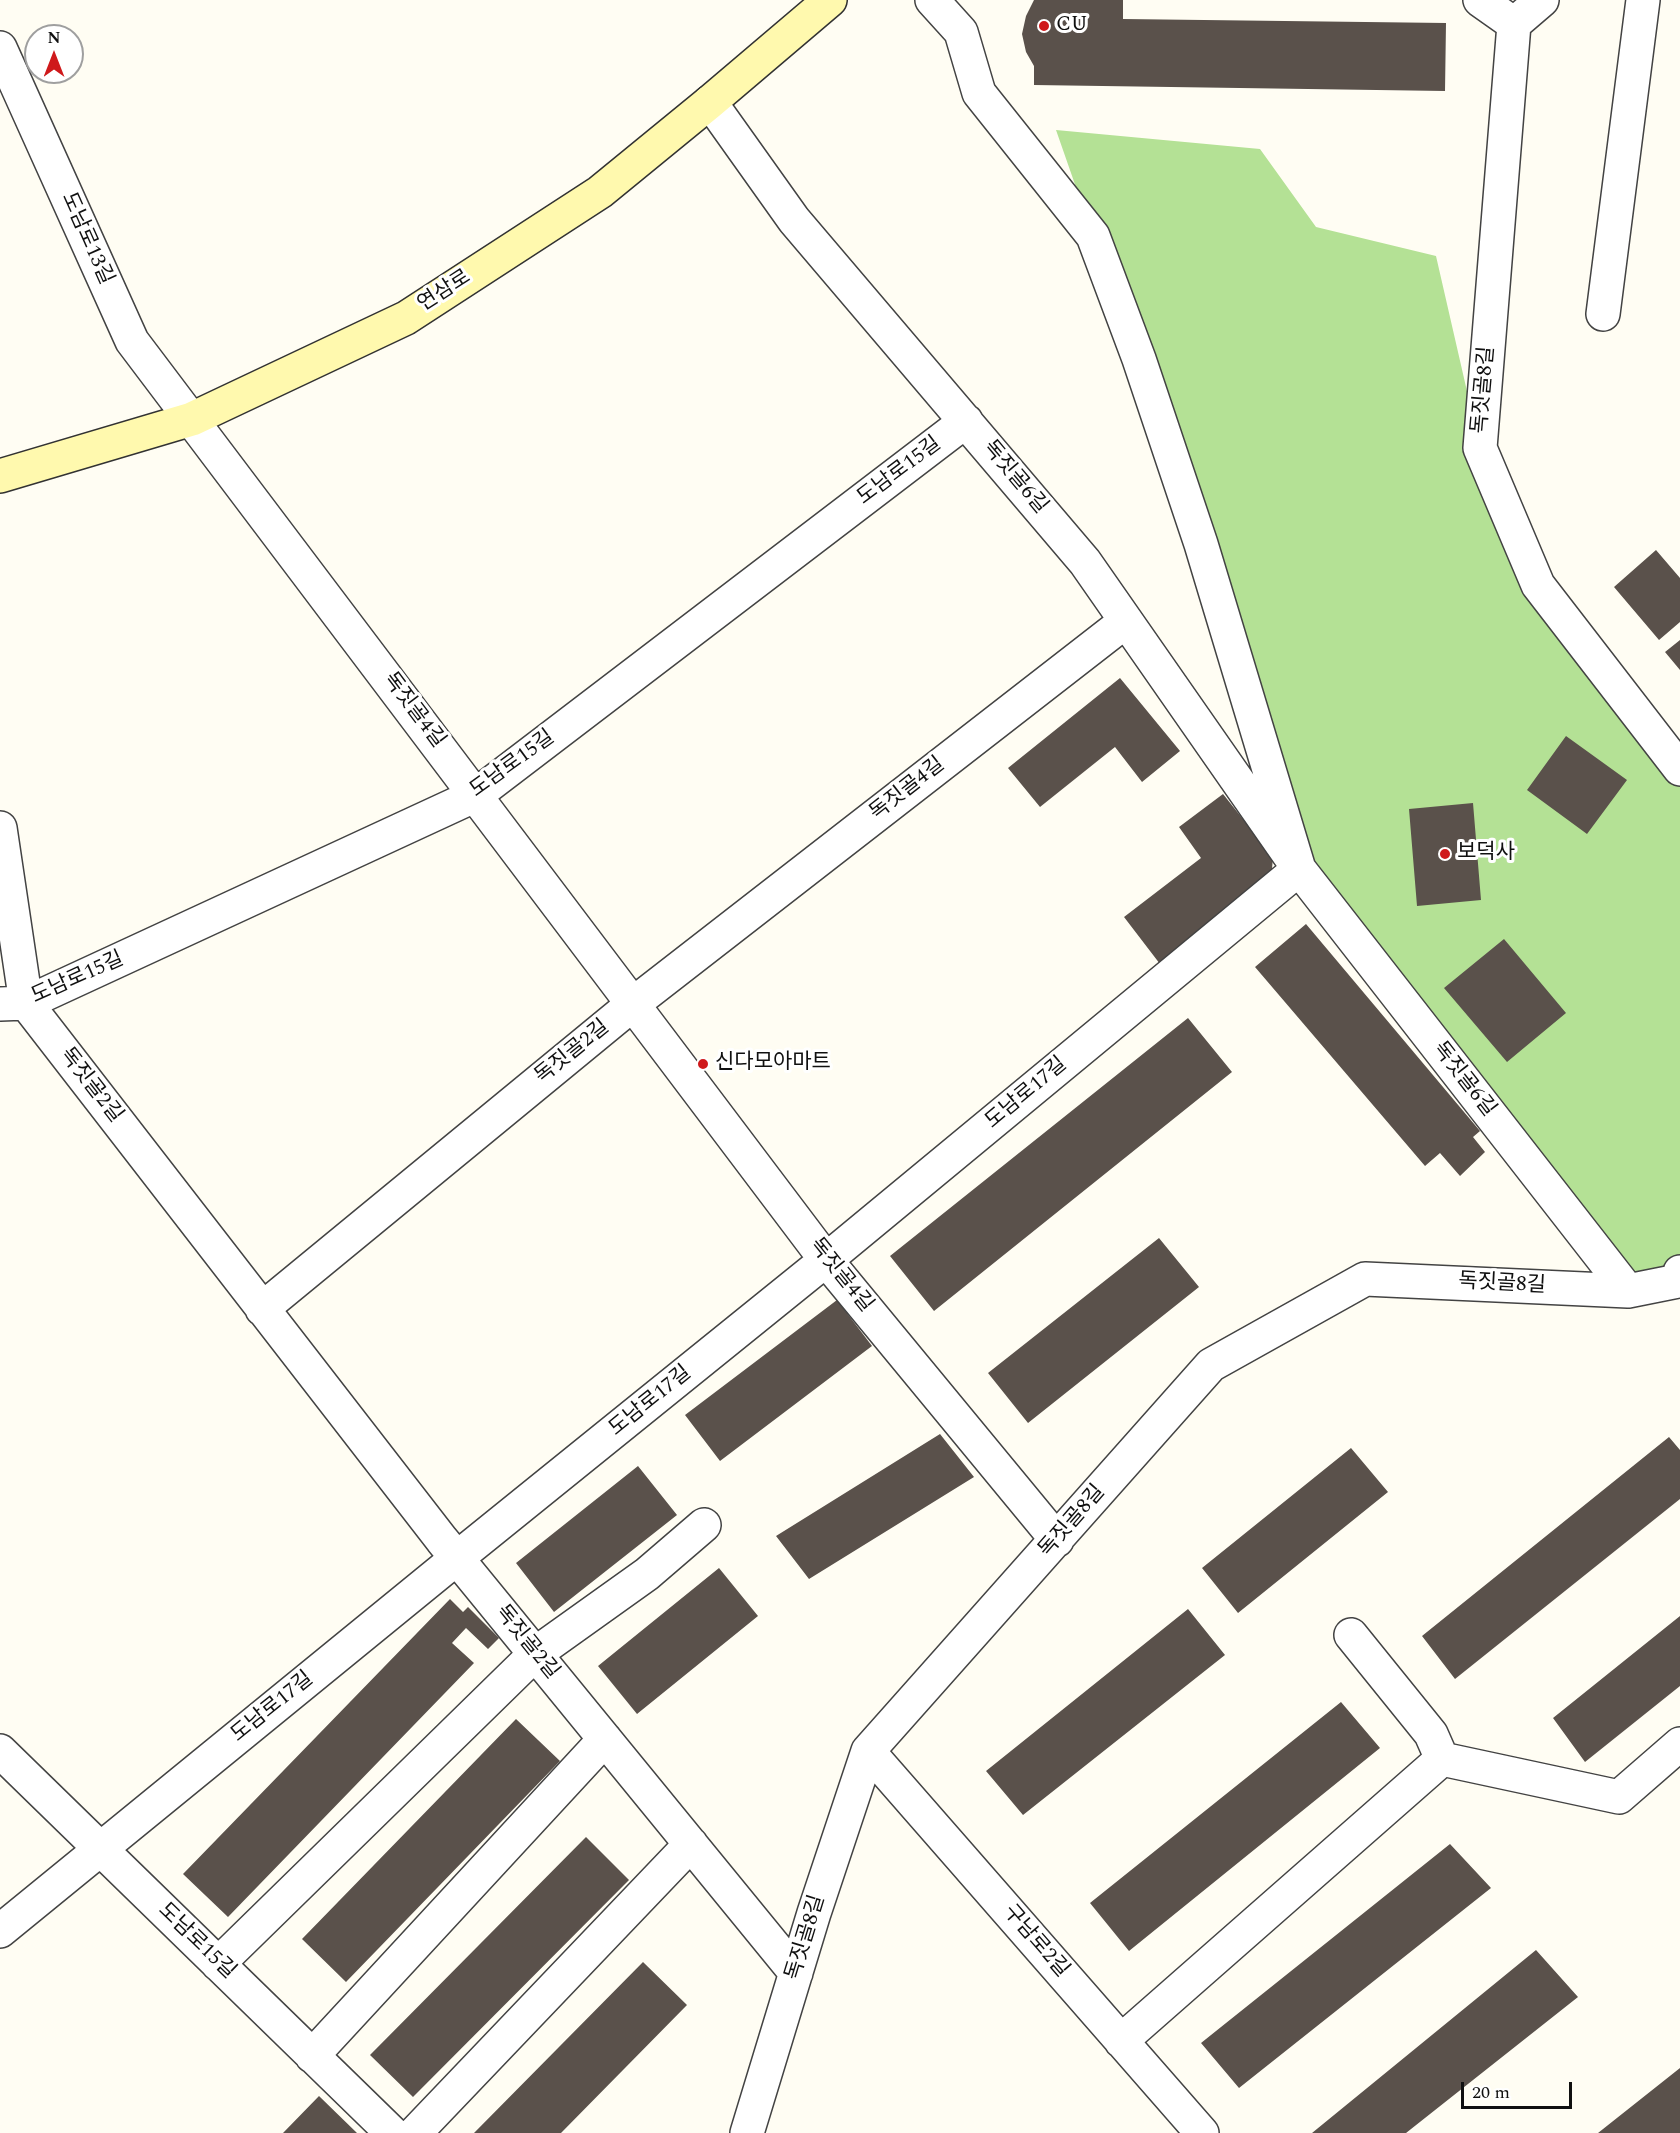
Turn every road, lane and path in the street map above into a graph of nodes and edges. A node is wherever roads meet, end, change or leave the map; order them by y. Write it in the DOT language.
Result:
graph roads {
  1 [pos="830,0"];
  2 [pos="932,0"];
  3 [pos="1480,0"];
  4 [pos="1542,0"];
  5 [pos="1643,0"];
  6 [pos="1514,24"];
  7 [pos="0,48"];
  8 [pos="710,102"];
  9 [pos="1603,315"];
  10 [pos="192,419"];
  11 [pos="966,421"];
  12 [pos="0,476"];
  13 [pos="1126,621"];
  14 [pos="1680,769"];
  15 [pos="476,795"];
  16 [pos="0,828"];
  17 [pos="1299,869"];
  18 [pos="13,1004"];
  19 [pos="633,1004"];
  20 [pos="826,1260"];
  21 [pos="1680,1272"];
  22 [pos="1628,1291"];
  23 [pos="262,1309"];
  24 [pos="704,1525"];
  25 [pos="1058,1540"];
  26 [pos="457,1558"];
  27 [pos="1351,1635"];
  28 [pos="535,1654"];
  29 [pos="605,1739"];
  30 [pos="1680,1744"];
  31 [pos="0,1751"];
  32 [pos="868,1751"];
  33 [pos="1442,1759"];
  34 [pos="691,1844"];
  35 [pos="101,1849"];
  36 [pos="0,1931"];
  37 [pos="218,1964"];
  38 [pos="796,1973"];
  39 [pos="1121,2041"];
  40 [pos="312,2056"];
  41 [pos="392,2133"];
  42 [pos="415,2133"];
  43 [pos="747,2133"];
  44 [pos="1202,2133"];
  1 -- 8 [label="main road, 연삼로"];
  2 -- 17 [label="street, 독짓골6길"];
  3 -- 6 [label="street"];
  4 -- 6 [label="street"];
  5 -- 9 [label="street"];
  6 -- 14 [label="street, 독짓골8길"];
  7 -- 10 [label="street, 도남로13길"];
  8 -- 10 [label="main road, 연삼로"];
  8 -- 11 [label="street, 독짓골6길"];
  10 -- 12 [label="main road, 연삼로"];
  10 -- 15 [label="street, 독짓골4길"];
  11 -- 13 [label="street, 독짓골6길"];
  11 -- 15 [label="street, 도남로15길"];
  13 -- 17 [label="street, 독짓골6길"];
  13 -- 19 [label="street, 독짓골4길"];
  15 -- 18 [label="street, 도남로15길"];
  15 -- 19 [label="street, 독짓골4길"];
  16 -- 18 [label="street, 독짓골2길"];
  17 -- 20 [label="street, 도남로17길"];
  17 -- 22 [label="street, 독짓골6길"];
  18 -- 23 [label="street, 독짓골2길"];
  19 -- 20 [label="street, 독짓골4길"];
  19 -- 23 [label="street, 독짓골2길"];
  20 -- 25 [label="street, 독짓골4길"];
  20 -- 26 [label="street, 도남로17길"];
  21 -- 22 [label="street, 독짓골8길"];
  22 -- 25 [label="street, 독짓골8길"];
  23 -- 26 [label="street, 독짓골2길"];
  24 -- 28 [label="street"];
  25 -- 32 [label="street, 독짓골8길"];
  26 -- 28 [label="street, 독짓골2길"];
  26 -- 35 [label="street, 도남로17길"];
  27 -- 33 [label="street"];
  28 -- 29 [label="street, 독짓골2길"];
  28 -- 37 [label="street"];
  29 -- 34 [label="street, 독짓골2길"];
  29 -- 40 [label="street"];
  30 -- 33 [label="street"];
  31 -- 35 [label="street, 도남로15길"];
  32 -- 38 [label="street, 독짓골8길"];
  32 -- 39 [label="street, 구남로2길"];
  33 -- 39 [label="street"];
  34 -- 38 [label="street, 독짓골2길"];
  34 -- 42 [label="street"];
  35 -- 36 [label="street, 도남로17길"];
  35 -- 37 [label="street, 도남로15길"];
  37 -- 40 [label="street, 도남로15길"];
  38 -- 43 [label="street, 독짓골8길"];
  39 -- 44 [label="street, 구남로2길"];
  40 -- 41 [label="street, 도남로15길"];
}
